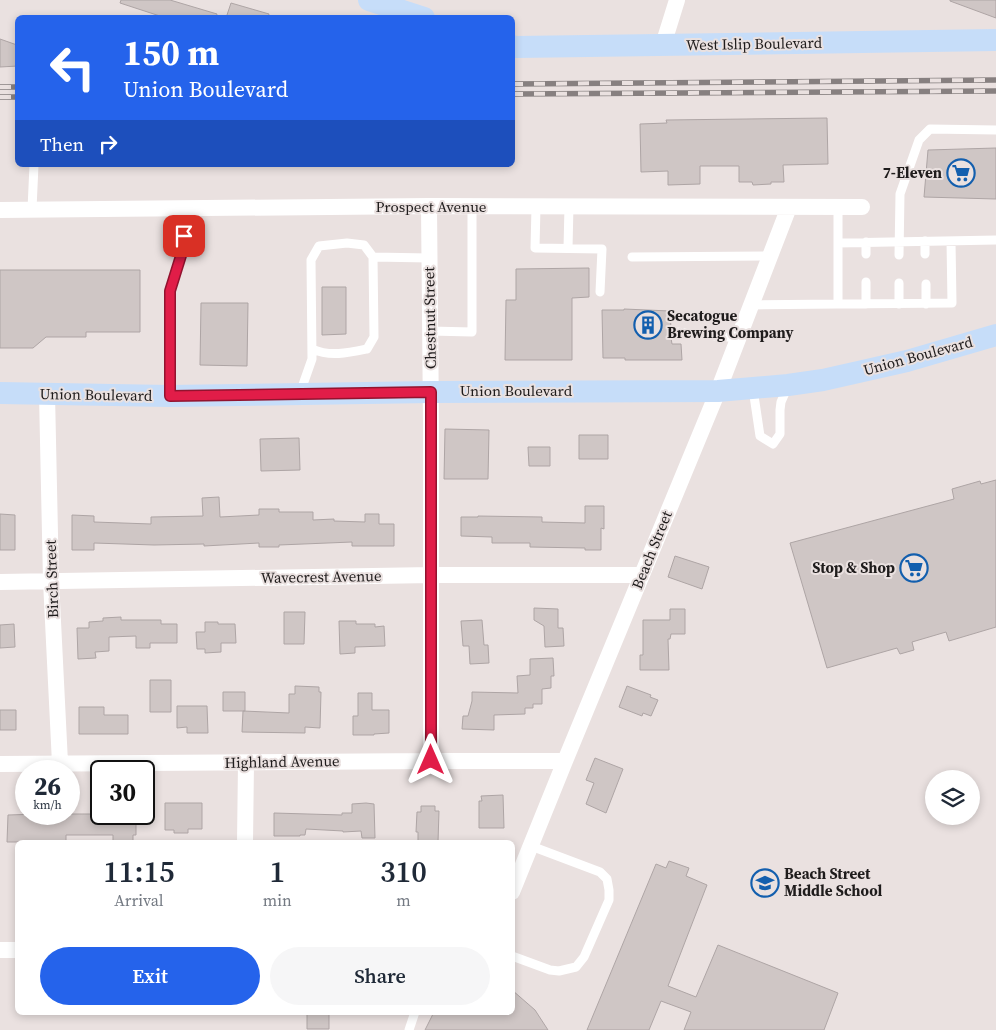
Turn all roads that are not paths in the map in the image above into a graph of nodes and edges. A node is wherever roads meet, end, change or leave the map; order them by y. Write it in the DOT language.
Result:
graph roads {
  1 [pos="369,0"];
  2 [pos="677,0"];
  3 [pos="415,15"];
  4 [pos="996,40"];
  5 [pos="663,45"];
  6 [pos="515,47"];
  7 [pos="996,130"];
  8 [pos="34,167"];
  9 [pos="429,206"];
  10 [pos="472,206"];
  11 [pos="569,206"];
  12 [pos="536,207"];
  13 [pos="789,207"];
  14 [pos="838,207"];
  15 [pos="862,207"];
  16 [pos="183,208"];
  17 [pos="32,209"];
  18 [pos="0,210"];
  19 [pos="996,240"];
  20 [pos="899,241"];
  21 [pos="924,241"];
  22 [pos="952,241"];
  23 [pos="866,242"];
  24 [pos="838,243"];
  25 [pos="568,248"];
  26 [pos="866,254"];
  27 [pos="925,254"];
  28 [pos="899,255"];
  29 [pos="632,256"];
  30 [pos="770,256"];
  31 [pos="374,257"];
  32 [pos="429,258"];
  33 [pos="866,282"];
  34 [pos="899,283"];
  35 [pos="926,284"];
  36 [pos="600,292"];
  37 [pos="838,304"];
  38 [pos="866,304"];
  39 [pos="899,304"];
  40 [pos="926,304"];
  41 [pos="751,305"];
  42 [pos="430,331"];
  43 [pos="676,332"];
  44 [pos="996,335"];
  45 [pos="738,338"];
  46 [pos="312,349"];
  47 [pos="788,385"];
  48 [pos="753,389"];
  49 [pos="718,391"];
  50 [pos="431,392"];
  51 [pos="0,393"];
  52 [pos="47,394"];
  53 [pos="300,394"];
  54 [pos="170,396"];
  55 [pos="641,575"];
  56 [pos="432,576"];
  57 [pos="51,581"];
  58 [pos="0,582"];
  59 [pos="60,760"];
  60 [pos="431,760"];
  61 [pos="565,761"];
  62 [pos="80,763"];
  63 [pos="246,763"];
  64 [pos="0,764"];
  65 [pos="15,764"];
  66 [pos="245,840"];
  67 [pos="531,846"];
  68 [pos="515,885"];
  69 [pos="0,950"];
  70 [pos="15,950"];
  71 [pos="515,957"];
  72 [pos="414,1015"];
  73 [pos="408,1030"];
  1 -- 3 [label="main road"];
  2 -- 5 [label="street"];
  4 -- 5 [label="main road, West Islip Boulevard"];
  5 -- 6 [label="main road, West Islip Boulevard"];
  7 -- 20 [label="lane"];
  8 -- 17 [label="lane"];
  9 -- 10 [label="street, Prospect Avenue"];
  9 -- 16 [label="street, Prospect Avenue"];
  9 -- 32 [label="street, Chestnut Street"];
  10 -- 12 [label="street, Prospect Avenue"];
  10 -- 42 [label="lane"];
  11 -- 12 [label="street, Prospect Avenue"];
  11 -- 13 [label="street, Prospect Avenue"];
  11 -- 25 [label="lane"];
  12 -- 25 [label="lane"];
  13 -- 14 [label="street, Prospect Avenue"];
  13 -- 30 [label="street, Beach Street"];
  14 -- 15 [label="street, Prospect Avenue"];
  14 -- 24 [label="lane"];
  16 -- 17 [label="street, Prospect Avenue"];
  16 -- 54 [label="lane"];
  17 -- 18 [label="street, Prospect Avenue"];
  19 -- 22 [label="lane"];
  20 -- 21 [label="lane"];
  20 -- 23 [label="lane"];
  20 -- 28 [label="lane"];
  21 -- 22 [label="lane"];
  21 -- 27 [label="lane"];
  22 -- 40 [label="lane"];
  23 -- 24 [label="lane"];
  23 -- 26 [label="lane"];
  24 -- 37 [label="lane"];
  25 -- 36 [label="lane"];
  29 -- 30 [label="lane"];
  30 -- 41 [label="street, Beach Street"];
  31 -- 32 [label="lane"];
  31 -- 46 [label="lane"];
  31 -- 46 [label="lane"];
  32 -- 42 [label="street, Chestnut Street"];
  33 -- 38 [label="lane"];
  34 -- 39 [label="lane"];
  35 -- 40 [label="lane"];
  37 -- 38 [label="lane"];
  37 -- 41 [label="lane"];
  38 -- 39 [label="lane"];
  39 -- 40 [label="lane"];
  41 -- 45 [label="street, Beach Street"];
  42 -- 50 [label="street, Chestnut Street"];
  43 -- 45 [label="lane"];
  44 -- 47 [label="main road, Union Boulevard"];
  45 -- 49 [label="street, Beach Street"];
  46 -- 53 [label="lane"];
  47 -- 48 [label="main road, Union Boulevard"];
  47 -- 48 [label="lane"];
  48 -- 49 [label="main road, Union Boulevard"];
  49 -- 50 [label="main road, Union Boulevard"];
  49 -- 55 [label="street, Beach Street"];
  50 -- 53 [label="main road, Union Boulevard"];
  50 -- 56 [label="street, Chestnut Street"];
  51 -- 52 [label="main road, Union Boulevard"];
  52 -- 54 [label="main road, Union Boulevard"];
  52 -- 57 [label="street, Birch Street"];
  53 -- 54 [label="main road, Union Boulevard"];
  55 -- 56 [label="street, Wavecrest Avenue"];
  55 -- 61 [label="street, Beach Street"];
  56 -- 57 [label="street, Wavecrest Avenue"];
  56 -- 60 [label="street, Chestnut Street"];
  57 -- 58 [label="street, Wavecrest Avenue"];
  57 -- 59 [label="street, Birch Street"];
  60 -- 61 [label="street, Highland Avenue"];
  60 -- 63 [label="street, Highland Avenue"];
  61 -- 67 [label="street, Beach Street"];
  62 -- 63 [label="street, Highland Avenue"];
  63 -- 66 [label="street"];
  64 -- 65 [label="street, Highland Avenue"];
  67 -- 68 [label="street, Beach Street"];
  67 -- 71 [label="lane"];
  69 -- 70 [label="street"];
  72 -- 73 [label="lane"];
}
